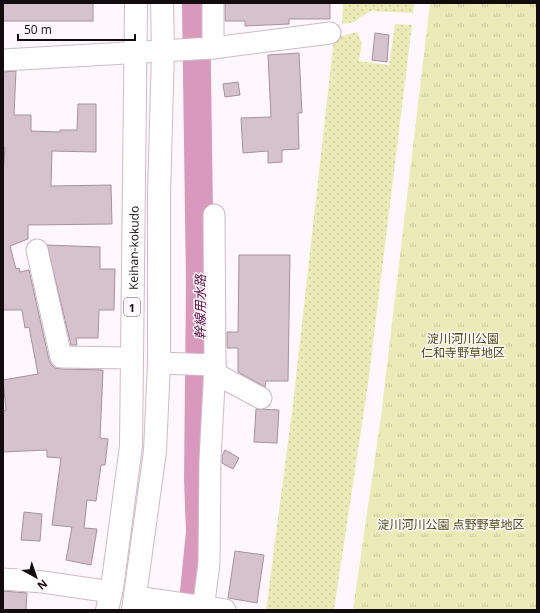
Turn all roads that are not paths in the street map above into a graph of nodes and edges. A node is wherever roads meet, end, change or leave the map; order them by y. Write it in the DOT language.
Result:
graph roads {
  1 [pos="136,3"];
  2 [pos="162,3"];
  3 [pos="213,3"];
  4 [pos="330,33"];
  5 [pos="210,48"];
  6 [pos="163,52"];
  7 [pos="135,53"];
  8 [pos="3,60"];
  9 [pos="214,214"];
  10 [pos="37,250"];
  11 [pos="132,358"];
  12 [pos="169,364"];
  13 [pos="214,369"];
  14 [pos="261,398"];
  15 [pos="3,579"];
  16 [pos="109,601"];
  17 [pos="135,604"];
  18 [pos="203,609"];
  19 [pos="226,610"];
  1 -- 7 [label="highway, Keihan-kokudo / 1"];
  2 -- 6 [label="highway"];
  3 -- 5 [label="street"];
  4 -- 5 [label="street"];
  5 -- 6 [label="street"];
  6 -- 7 [label="street"];
  6 -- 12 [label="highway"];
  7 -- 8 [label="street"];
  7 -- 11 [label="highway, Keihan-kokudo / 1"];
  9 -- 13 [label="street"];
  10 -- 11 [label="street"];
  11 -- 16 [label="highway, Keihan-kokudo / 1"];
  12 -- 13 [label="street"];
  12 -- 17 [label="highway"];
  13 -- 14 [label="street"];
  13 -- 18 [label="street"];
  15 -- 16 [label="street"];
  17 -- 18 [label="street"];
  18 -- 19 [label="street"];
}
